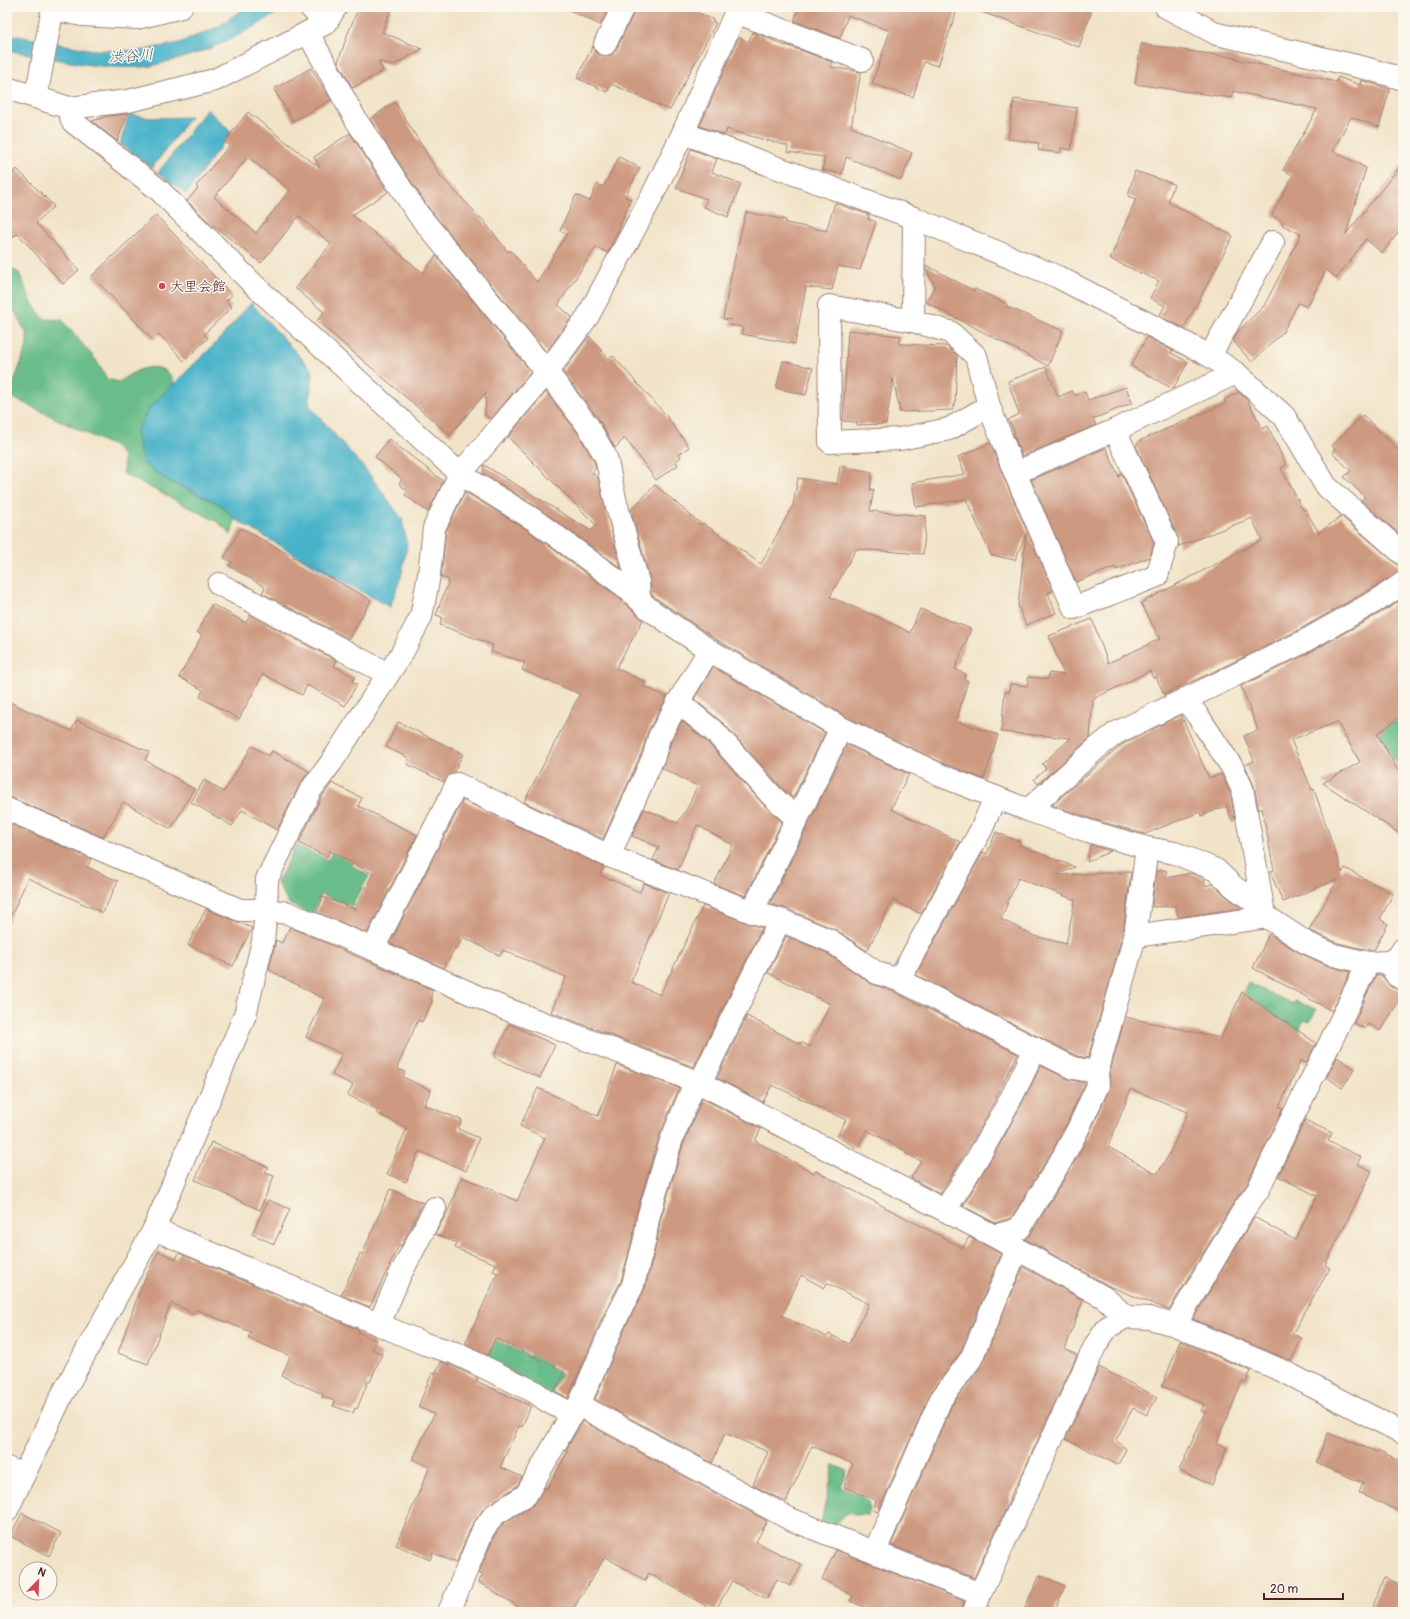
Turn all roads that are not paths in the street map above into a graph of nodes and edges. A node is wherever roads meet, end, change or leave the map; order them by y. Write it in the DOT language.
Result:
graph roads {
  1 [pos="181,7"];
  2 [pos="623,7"];
  3 [pos="1166,7"];
  4 [pos="737,10"];
  5 [pos="52,12"];
  6 [pos="319,17"];
  7 [pos="605,44"];
  8 [pos="862,60"];
  9 [pos="1403,79"];
  10 [pos="7,88"];
  11 [pos="36,88"];
  12 [pos="69,108"];
  13 [pos="683,132"];
  14 [pos="914,218"];
  15 [pos="1273,242"];
  16 [pos="913,321"];
  17 [pos="1210,356"];
  18 [pos="547,372"];
  19 [pos="1236,373"];
  20 [pos="989,406"];
  21 [pos="1115,430"];
  22 [pos="1015,473"];
  23 [pos="460,474"];
  24 [pos="1403,554"];
  25 [pos="1403,583"];
  26 [pos="219,584"];
  27 [pos="638,599"];
  28 [pos="709,650"];
  29 [pos="388,674"];
  30 [pos="1185,699"];
  31 [pos="678,702"];
  32 [pos="841,728"];
  33 [pos="995,797"];
  34 [pos="7,808"];
  35 [pos="1028,810"];
  36 [pos="797,819"];
  37 [pos="1147,848"];
  38 [pos="609,856"];
  39 [pos="266,910"];
  40 [pos="752,912"];
  41 [pos="1265,912"];
  42 [pos="780,920"];
  43 [pos="1136,936"];
  44 [pos="374,949"];
  45 [pos="1386,958"];
  46 [pos="899,980"];
  47 [pos="1403,980"];
  48 [pos="1035,1048"];
  49 [pos="1097,1072"];
  50 [pos="700,1083"];
  51 [pos="435,1208"];
  52 [pos="945,1210"];
  53 [pos="154,1229"];
  54 [pos="994,1236"];
  55 [pos="1017,1249"];
  56 [pos="1126,1317"];
  57 [pos="379,1324"];
  58 [pos="1176,1325"];
  59 [pos="576,1409"];
  60 [pos="1403,1433"];
  61 [pos="15,1471"];
  62 [pos="7,1510"];
  63 [pos="875,1552"];
  64 [pos="977,1603"];
  65 [pos="449,1612"];
  1 -- 5 [label="street"];
  2 -- 7 [label="street"];
  3 -- 9 [label="street"];
  4 -- 8 [label="street"];
  4 -- 13 [label="street"];
  5 -- 11 [label="street"];
  6 -- 12 [label="street"];
  6 -- 18 [label="street"];
  10 -- 11 [label="street"];
  11 -- 12 [label="street"];
  12 -- 23 [label="street"];
  13 -- 14 [label="street"];
  13 -- 18 [label="street"];
  14 -- 16 [label="street"];
  14 -- 17 [label="street"];
  15 -- 17 [label="street"];
  16 -- 20 [label="street"];
  16 -- 20 [label="street"];
  17 -- 19 [label="street"];
  18 -- 23 [label="street"];
  18 -- 27 [label="street"];
  19 -- 21 [label="street"];
  19 -- 24 [label="street"];
  20 -- 22 [label="street"];
  21 -- 22 [label="street"];
  21 -- 22 [label="street"];
  23 -- 27 [label="street"];
  23 -- 29 [label="street"];
  25 -- 30 [label="street"];
  26 -- 29 [label="street"];
  27 -- 28 [label="street"];
  28 -- 31 [label="street"];
  28 -- 32 [label="street"];
  29 -- 39 [label="street"];
  30 -- 35 [label="street"];
  30 -- 41 [label="street"];
  31 -- 36 [label="street"];
  31 -- 38 [label="street"];
  32 -- 33 [label="street"];
  32 -- 36 [label="street"];
  33 -- 35 [label="street"];
  33 -- 46 [label="street"];
  34 -- 39 [label="street"];
  35 -- 37 [label="street"];
  36 -- 40 [label="street"];
  37 -- 41 [label="street"];
  37 -- 43 [label="street"];
  38 -- 40 [label="street"];
  38 -- 44 [label="street"];
  39 -- 44 [label="street"];
  39 -- 53 [label="street"];
  40 -- 42 [label="street"];
  41 -- 43 [label="street"];
  41 -- 45 [label="street"];
  42 -- 46 [label="street"];
  42 -- 50 [label="street"];
  43 -- 49 [label="street"];
  44 -- 50 [label="street"];
  45 -- 47 [label="street"];
  45 -- 58 [label="street"];
  46 -- 48 [label="street"];
  48 -- 49 [label="street"];
  48 -- 52 [label="street"];
  49 -- 54 [label="street"];
  50 -- 52 [label="street"];
  50 -- 59 [label="street"];
  51 -- 57 [label="street"];
  52 -- 54 [label="street"];
  53 -- 57 [label="street"];
  53 -- 61 [label="street"];
  54 -- 55 [label="street"];
  55 -- 56 [label="street"];
  55 -- 63 [label="street"];
  56 -- 58 [label="street"];
  56 -- 64 [label="street"];
  57 -- 59 [label="street"];
  58 -- 60 [label="street"];
  59 -- 63 [label="street"];
  59 -- 65 [label="street"];
  61 -- 62 [label="street"];
  63 -- 64 [label="street"];
}
